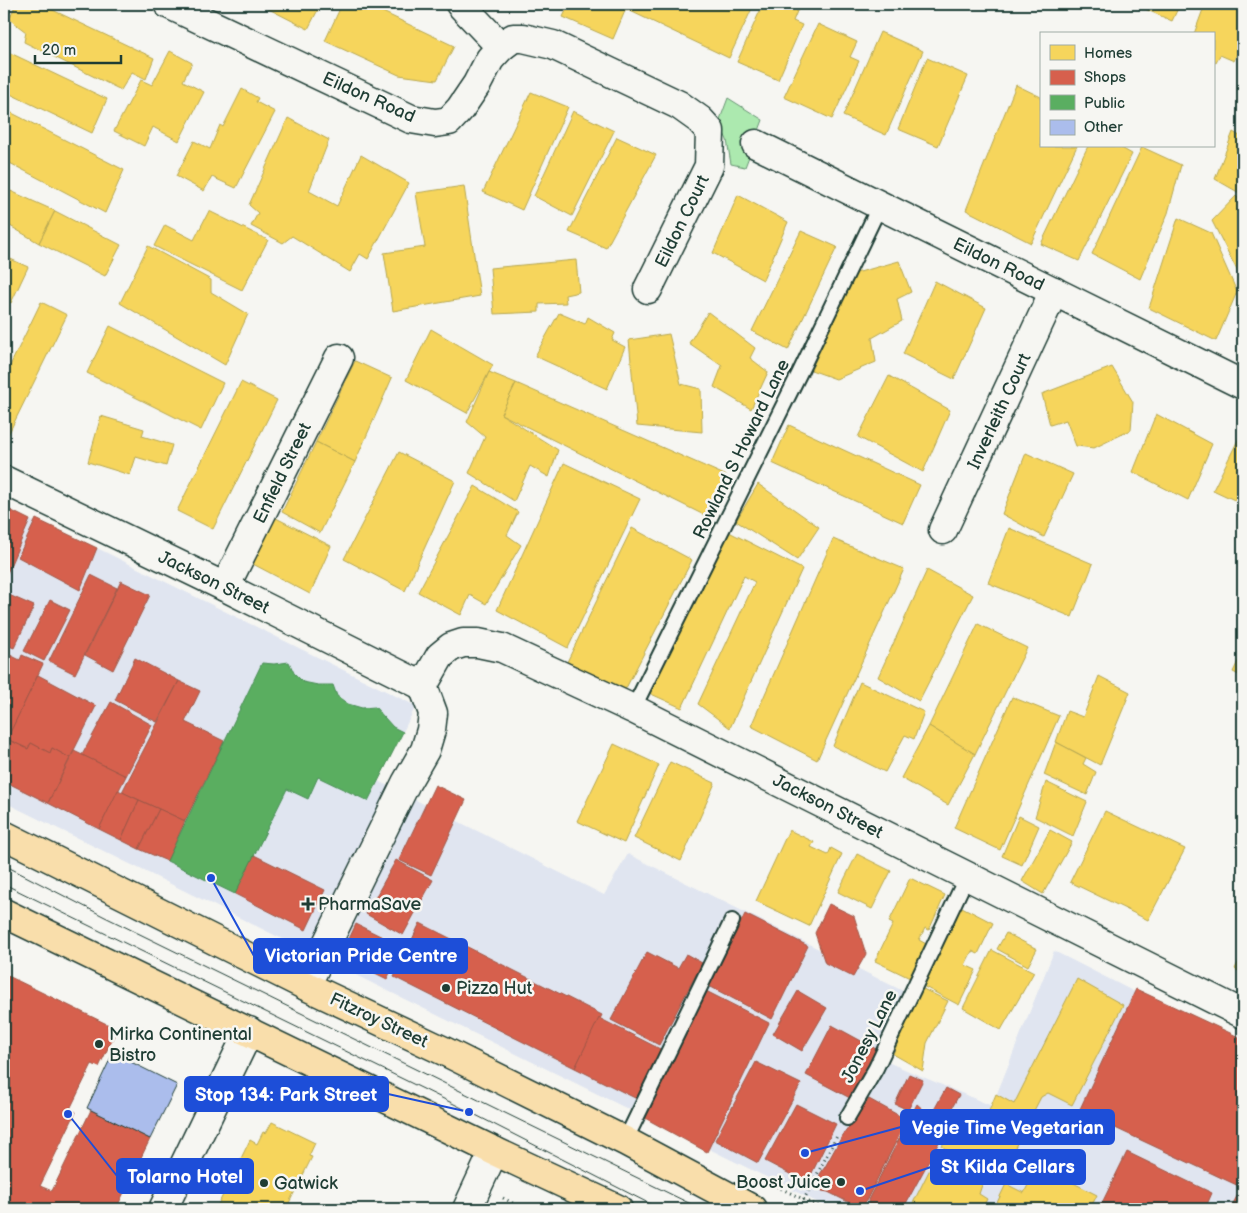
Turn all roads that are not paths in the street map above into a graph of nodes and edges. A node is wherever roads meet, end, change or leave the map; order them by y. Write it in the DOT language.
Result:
graph roads {
  1 [pos="168,4"];
  2 [pos="460,4"];
  3 [pos="501,48"];
  4 [pos="679,106"];
  5 [pos="756,144"];
  6 [pos="880,205"];
  7 [pos="648,289"];
  8 [pos="1054,291"];
  9 [pos="339,358"];
  10 [pos="1243,384"];
  11 [pos="4,480"];
  12 [pos="943,530"];
  13 [pos="226,587"];
  14 [pos="422,686"];
  15 [pos="633,709"];
  16 [pos="4,835"];
  17 [pos="967,876"];
  18 [pos="4,913"];
  19 [pos="732,921"];
  20 [pos="306,986"];
  21 [pos="1243,1014"];
  22 [pos="250,1031"];
  23 [pos="847,1118"];
  24 [pos="625,1141"];
  25 [pos="494,1151"];
  26 [pos="163,1209"];
  27 [pos="467,1209"];
  28 [pos="618,1209"];
  29 [pos="752,1209"];
  1 -- 3 [label="street, Eildon Road"];
  2 -- 3 [label="street"];
  3 -- 4 [label="street, Eildon Road"];
  4 -- 7 [label="street, Eildon Court"];
  5 -- 6 [label="street, Eildon Road"];
  6 -- 8 [label="street, Eildon Road"];
  6 -- 15 [label="lane, Rowland S Howard Lane"];
  8 -- 10 [label="street, Eildon Road"];
  8 -- 12 [label="street, Inverleith Court"];
  9 -- 13 [label="street, Enfield Street"];
  11 -- 13 [label="street, Jackson Street"];
  13 -- 14 [label="street, Jackson Street"];
  14 -- 15 [label="street, Jackson Street"];
  14 -- 20 [label="street"];
  15 -- 17 [label="street, Jackson Street"];
  16 -- 20 [label="main road, Fitzroy Street"];
  17 -- 21 [label="street, Jackson Street"];
  17 -- 23 [label="lane, Jonesy Lane"];
  18 -- 22 [label="main road"];
  19 -- 24 [label="lane"];
  20 -- 24 [label="main road, Fitzroy Street"];
  22 -- 25 [label="main road"];
  22 -- 26 [label="street"];
  24 -- 29 [label="main road, Fitzroy Street"];
  25 -- 27 [label="street"];
  25 -- 28 [label="main road"];
}
